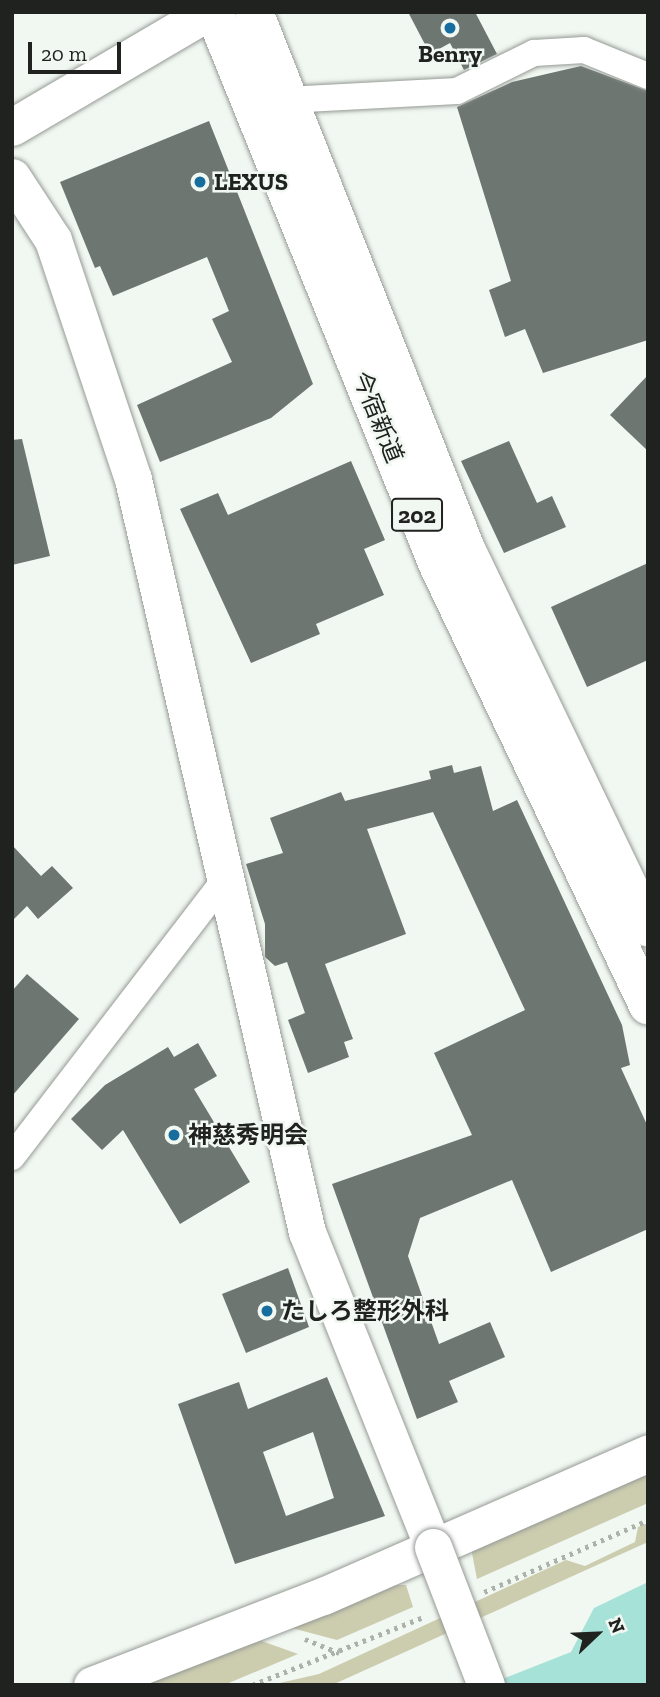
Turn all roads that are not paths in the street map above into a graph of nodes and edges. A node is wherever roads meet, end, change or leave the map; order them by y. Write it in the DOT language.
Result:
graph roads {
  1 [pos="208,12"];
  2 [pos="214,12"];
  3 [pos="254,12"];
  4 [pos="648,53"];
  5 [pos="637,72"];
  6 [pos="286,100"];
  7 [pos="12,127"];
  8 [pos="12,177"];
  9 [pos="224,881"];
  10 [pos="648,928"];
  11 [pos="648,1006"];
  12 [pos="12,1157"];
  13 [pos="648,1453"];
  14 [pos="433,1547"];
  15 [pos="92,1685"];
  16 [pos="486,1685"];
  1 -- 7 [label="street"];
  2 -- 11 [label="highway, 今宿新道 / 202"];
  3 -- 6 [label="highway, 今宿新道 / 202"];
  4 -- 5 [label="street"];
  5 -- 6 [label="street"];
  6 -- 10 [label="highway, 今宿新道 / 202"];
  8 -- 9 [label="street"];
  9 -- 12 [label="street"];
  9 -- 14 [label="street"];
  13 -- 14 [label="street"];
  14 -- 15 [label="street"];
  14 -- 16 [label="street, bridge"];
}
